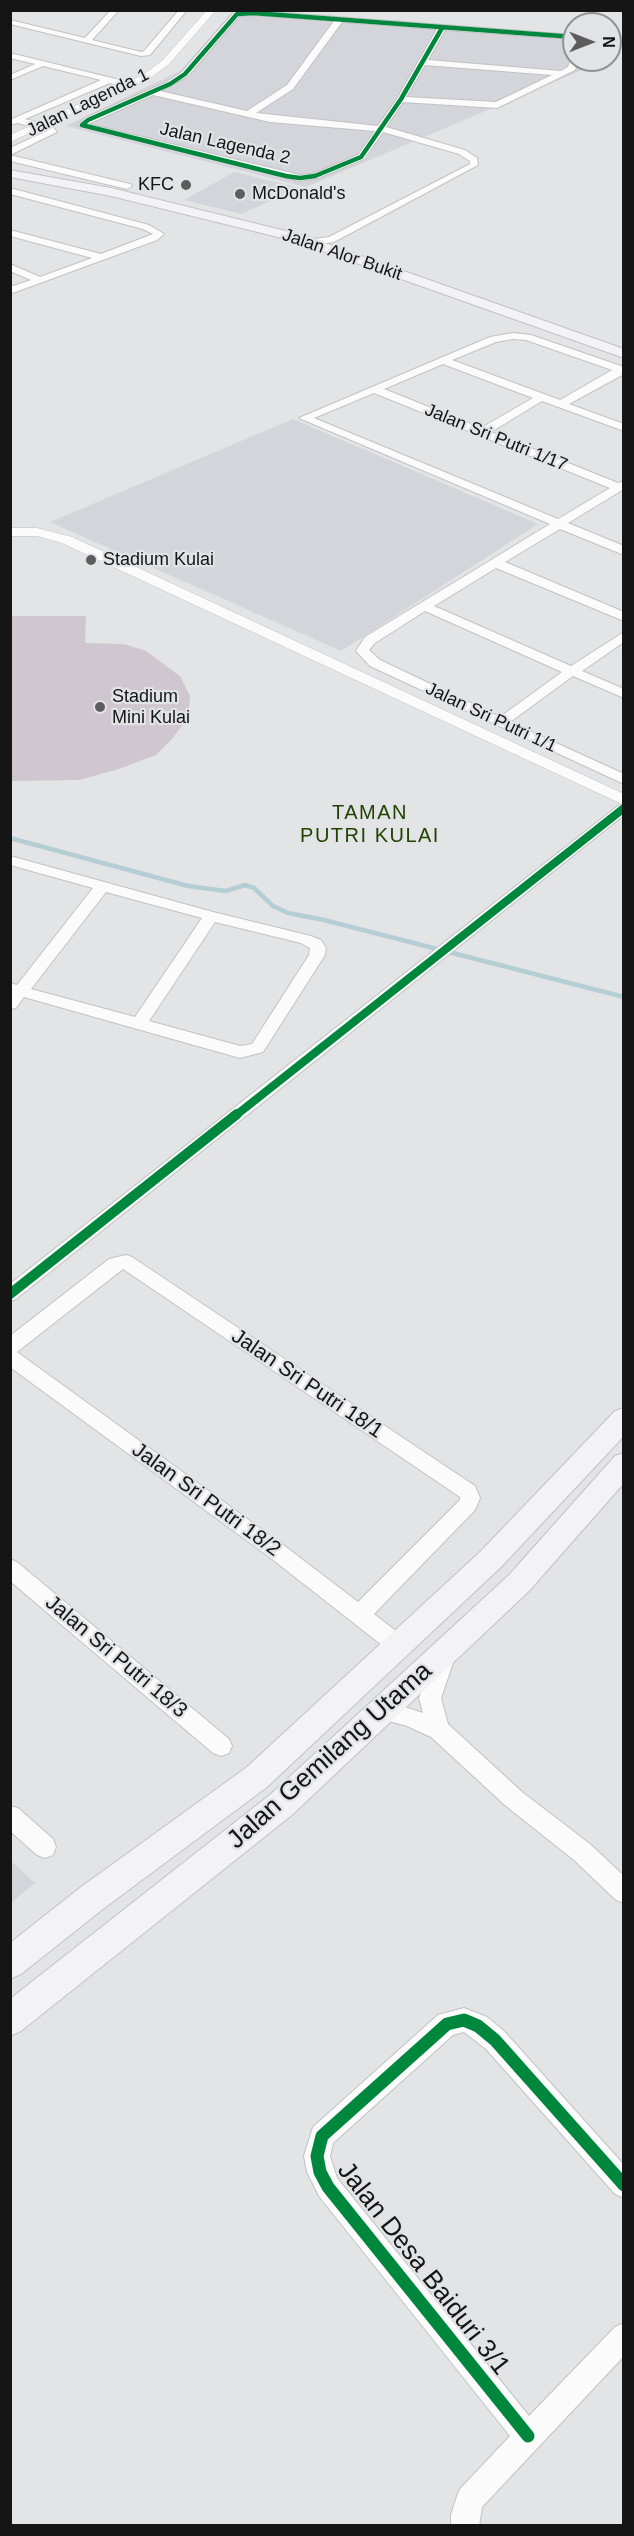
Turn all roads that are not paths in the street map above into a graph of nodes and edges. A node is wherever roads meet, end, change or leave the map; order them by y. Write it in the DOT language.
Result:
graph roads {
  1 [pos="116,10"];
  2 [pos="184,10"];
  3 [pos="203,10"];
  4 [pos="212,10"];
  5 [pos="339,20"];
  6 [pos="10,22"];
  7 [pos="442,28"];
  8 [pos="562,36"];
  9 [pos="87,41"];
  10 [pos="10,55"];
  11 [pos="422,62"];
  12 [pos="43,63"];
  13 [pos="562,73"];
  14 [pos="10,78"];
  15 [pos="119,83"];
  16 [pos="152,92"];
  17 [pos="401,99"];
  18 [pos="249,114"];
  19 [pos="13,120"];
  20 [pos="29,123"];
  21 [pos="42,126"];
  22 [pos="382,127"];
  23 [pos="10,132"];
  24 [pos="10,140"];
  25 [pos="10,152"];
  26 [pos="482,155"];
  27 [pos="10,158"];
  28 [pos="484,167"];
  29 [pos="10,170"];
  30 [pos="127,186"];
  31 [pos="10,191"];
  32 [pos="10,233"];
  33 [pos="309,242"];
  34 [pos="342,254"];
  35 [pos="101,257"];
  36 [pos="10,267"];
  37 [pos="40,280"];
  38 [pos="10,291"];
  39 [pos="624,354"];
  40 [pos="445,361"];
  41 [pos="622,371"];
  42 [pos="374,389"];
  43 [pos="540,398"];
  44 [pos="559,405"];
  45 [pos="624,428"];
  46 [pos="483,432"];
  47 [pos="621,485"];
  48 [pos="558,525"];
  49 [pos="10,532"];
  50 [pos="624,551"];
  51 [pos="496,562"];
  52 [pos="426,607"];
  53 [pos="624,617"];
  54 [pos="624,636"];
  55 [pos="572,671"];
  56 [pos="624,694"];
  57 [pos="500,723"];
  58 [pos="624,780"];
  59 [pos="624,800"];
  60 [pos="624,808"];
  61 [pos="12,860"];
  62 [pos="102,887"];
  63 [pos="211,916"];
  64 [pos="16,990"];
  65 [pos="10,1004"];
  66 [pos="139,1024"];
  67 [pos="10,1294"];
  68 [pos="10,1347"];
  69 [pos="10,1357"];
  70 [pos="624,1418"];
  71 [pos="624,1464"];
  72 [pos="10,1568"];
  73 [pos="358,1616"];
  74 [pos="399,1646"];
  75 [pos="446,1652"];
  76 [pos="383,1710"];
  77 [pos="439,1730"];
  78 [pos="221,1746"];
  79 [pos="10,1816"];
  80 [pos="45,1847"];
  81 [pos="624,1892"];
  82 [pos="10,1963"];
  83 [pos="10,2020"];
  84 [pos="624,2185"];
  85 [pos="624,2336"];
  86 [pos="528,2436"];
  87 [pos="465,2526"];
  1 -- 9 [label="street"];
  2 -- 9 [label="street"];
  3 -- 15 [label="street, Jalan Lagenda 1"];
  4 -- 15 [label="street, Jalan Lagenda 1"];
  5 -- 7 [label="street"];
  5 -- 16 [label="street"];
  5 -- 18 [label="street"];
  6 -- 9 [label="street"];
  7 -- 8 [label="street"];
  7 -- 11 [label="street, Jalan Lagenda 2"];
  10 -- 12 [label="street"];
  11 -- 13 [label="street"];
  11 -- 17 [label="street, Jalan Lagenda 2"];
  12 -- 14 [label="street"];
  12 -- 15 [label="street"];
  13 -- 17 [label="street"];
  15 -- 19 [label="street"];
  15 -- 20 [label="street, Jalan Lagenda 1"];
  15 -- 21 [label="street, Jalan Lagenda 1"];
  16 -- 18 [label="street"];
  16 -- 22 [label="street, Jalan Lagenda 2"];
  17 -- 22 [label="street, Jalan Lagenda 2"];
  18 -- 22 [label="street"];
  19 -- 20 [label="street"];
  20 -- 21 [label="street"];
  20 -- 23 [label="street, Jalan Lagenda 1"];
  21 -- 24 [label="street, Jalan Lagenda 1"];
  21 -- 25 [label="street"];
  22 -- 26 [label="street"];
  22 -- 33 [label="street"];
  27 -- 30 [label="street"];
  28 -- 34 [label="street"];
  29 -- 33 [label="main road, Jalan Alor Bukit"];
  31 -- 35 [label="street"];
  32 -- 35 [label="street"];
  33 -- 34 [label="main road, Jalan Alor Bukit"];
  34 -- 39 [label="main road, Jalan Alor Bukit"];
  35 -- 37 [label="street"];
  36 -- 37 [label="street"];
  37 -- 38 [label="street"];
  40 -- 41 [label="street"];
  40 -- 42 [label="street"];
  40 -- 43 [label="street"];
  41 -- 44 [label="street"];
  42 -- 46 [label="street, Jalan Sri Putri 1/17"];
  42 -- 48 [label="street"];
  43 -- 44 [label="street"];
  43 -- 46 [label="street"];
  44 -- 45 [label="street"];
  46 -- 47 [label="street, Jalan Sri Putri 1/17"];
  47 -- 48 [label="street"];
  48 -- 50 [label="street"];
  48 -- 51 [label="street"];
  49 -- 59 [label="street"];
  51 -- 52 [label="street"];
  51 -- 53 [label="street"];
  52 -- 55 [label="street"];
  52 -- 57 [label="street, Jalan Sri Putri 1/1"];
  54 -- 55 [label="street"];
  55 -- 56 [label="street"];
  55 -- 57 [label="street"];
  57 -- 58 [label="street, Jalan Sri Putri 1/1"];
  60 -- 67 [label="street"];
  61 -- 62 [label="street"];
  62 -- 63 [label="street"];
  62 -- 64 [label="street"];
  63 -- 66 [label="street"];
  63 -- 66 [label="street"];
  64 -- 65 [label="street"];
  64 -- 66 [label="street"];
  68 -- 73 [label="street, Jalan Sri Putri 18/1"];
  69 -- 73 [label="street, Jalan Sri Putri 18/2"];
  70 -- 74 [label="main road, Jalan Gemilang Utama"];
  71 -- 75 [label="main road, Jalan Gemilang Utama"];
  72 -- 78 [label="street, Jalan Sri Putri 18/3"];
  73 -- 74 [label="street, Jalan Sri Putri 18/2"];
  74 -- 82 [label="main road, Jalan Gemilang Utama"];
  75 -- 76 [label="main road, Jalan Gemilang Utama"];
  75 -- 77 [label="street"];
  76 -- 77 [label="street"];
  76 -- 83 [label="main road, Jalan Gemilang Utama"];
  77 -- 81 [label="street"];
  79 -- 80 [label="street"];
  84 -- 86 [label="street, Jalan Desa Baiduri 3/1"];
  85 -- 86 [label="street"];
  86 -- 87 [label="street"];
}
